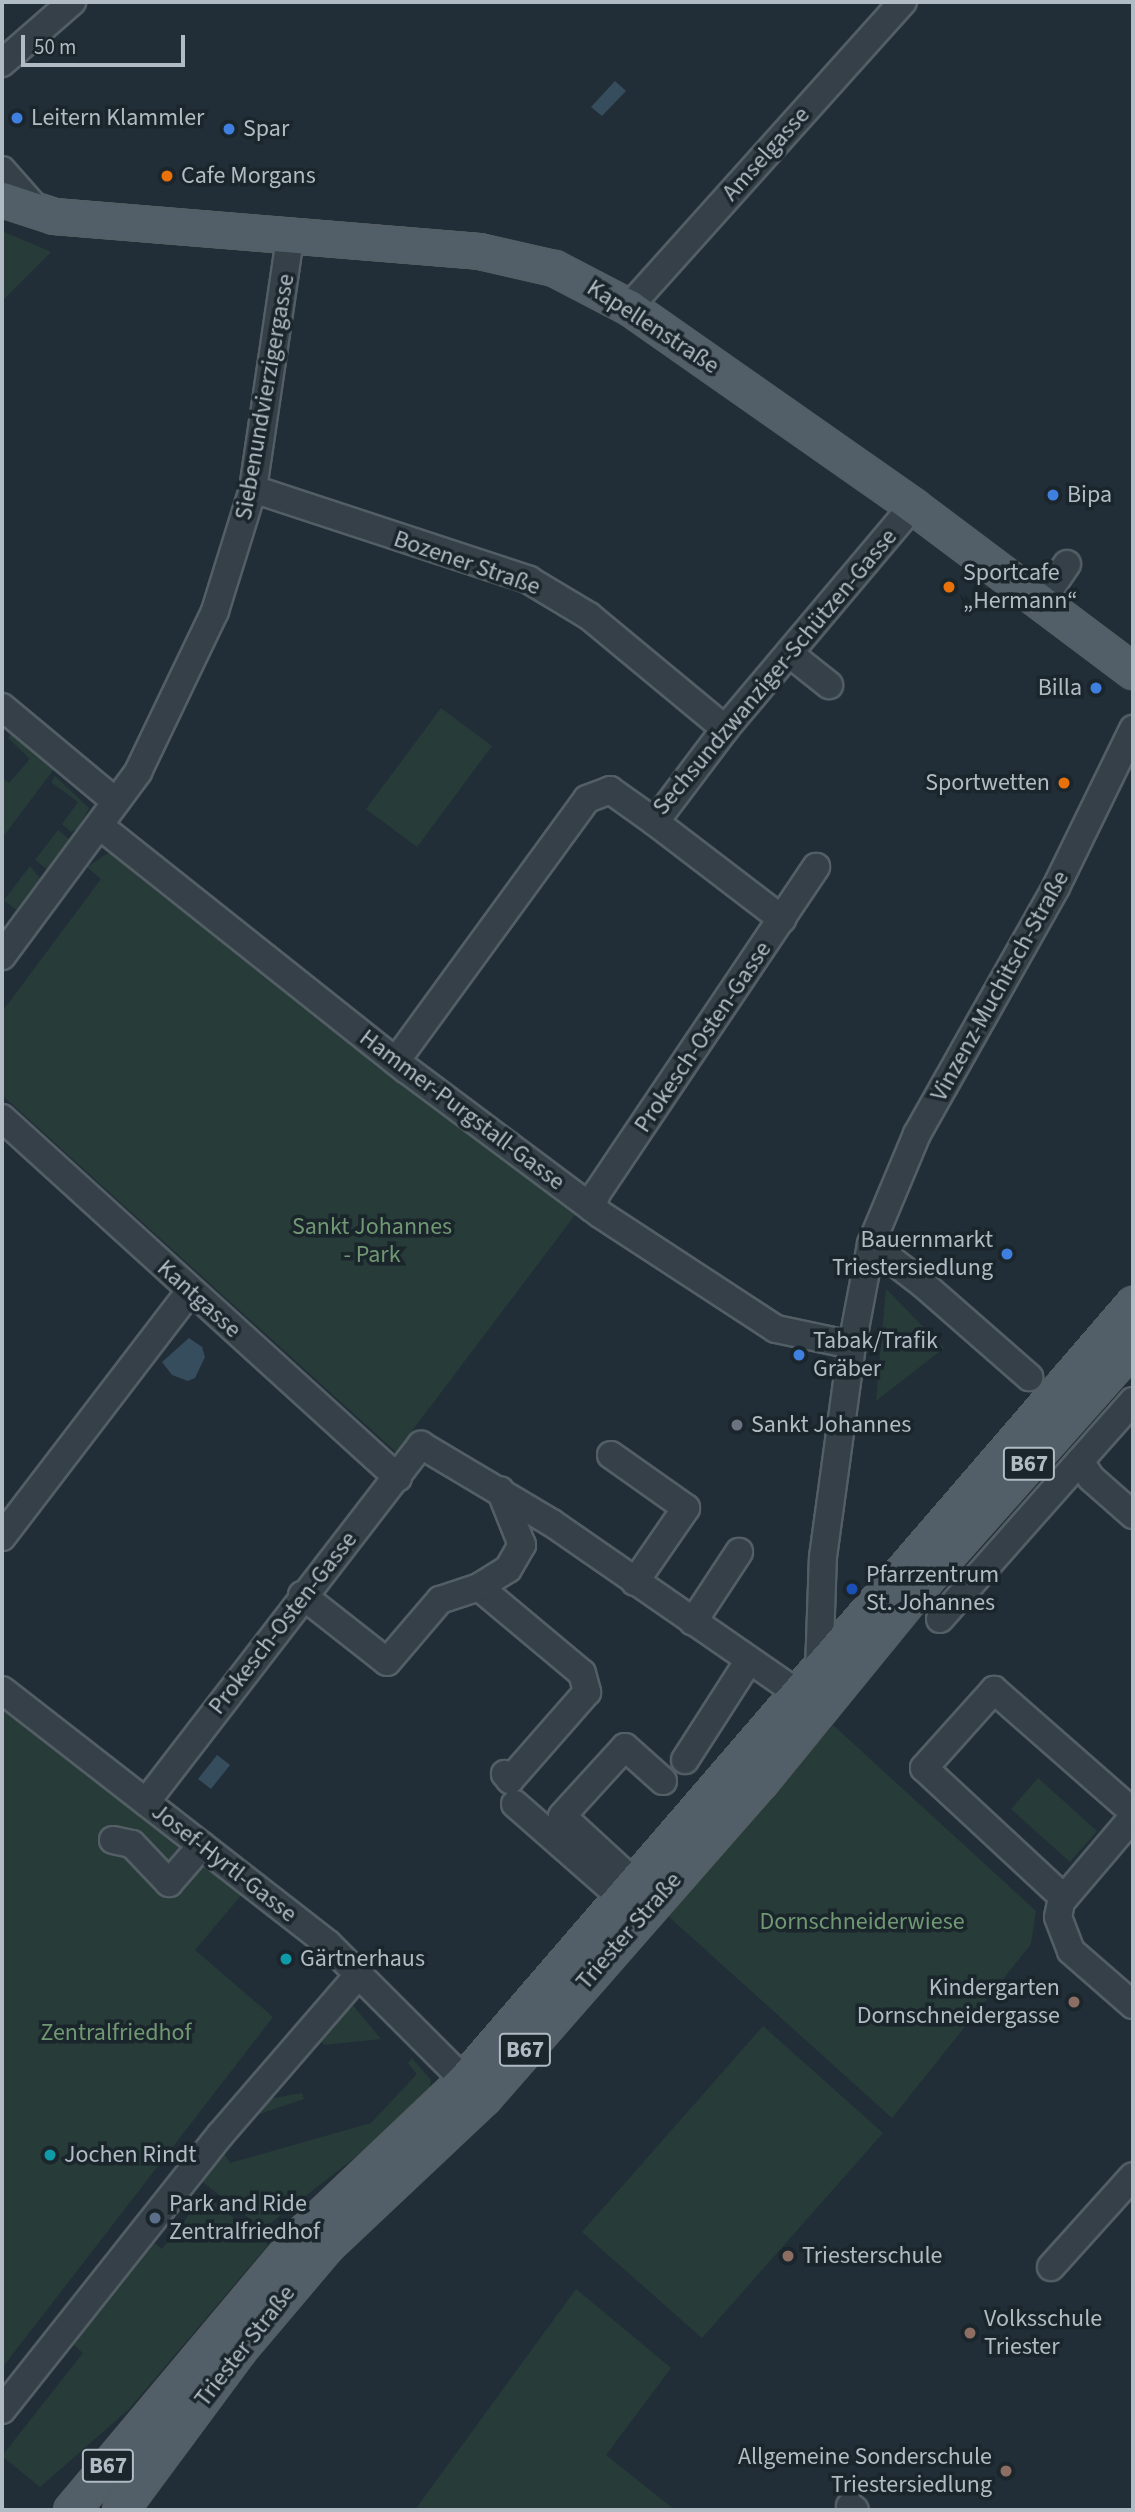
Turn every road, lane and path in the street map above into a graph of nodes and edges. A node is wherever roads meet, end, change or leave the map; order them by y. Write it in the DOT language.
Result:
graph roads {
  1 [pos="72,2"];
  2 [pos="903,2"];
  3 [pos="2,63"];
  4 [pos="2,170"];
  5 [pos="2,199"];
  6 [pos="40,213"];
  7 [pos="292,233"];
  8 [pos="629,307"];
  9 [pos="253,489"];
  10 [pos="913,506"];
  11 [pos="1067,564"];
  12 [pos="1041,602"];
  13 [pos="790,654"];
  14 [pos="1133,671"];
  15 [pos="829,685"];
  16 [pos="2,707"];
  17 [pos="725,729"];
  18 [pos="1133,729"];
  19 [pos="116,802"];
  20 [pos="655,822"];
  21 [pos="100,825"];
  22 [pos="816,867"];
  23 [pos="782,919"];
  24 [pos="2,956"];
  25 [pos="396,1061"];
  26 [pos="2,1118"];
  27 [pos="592,1208"];
  28 [pos="871,1244"];
  29 [pos="190,1291"];
  30 [pos="1133,1304"];
  31 [pos="852,1345"];
  32 [pos="1133,1346"];
  33 [pos="1029,1377"];
  34 [pos="1133,1401"];
  35 [pos="611,1455"];
  36 [pos="1080,1461"];
  37 [pos="398,1478"];
  38 [pos="500,1490"];
  39 [pos="1133,1515"];
  40 [pos="2,1537"];
  41 [pos="739,1552"];
  42 [pos="635,1582"];
  43 [pos="479,1587"];
  44 [pos="302,1595"];
  45 [pos="940,1619"];
  46 [pos="693,1622"];
  47 [pos="748,1662"];
  48 [pos="809,1682"];
  49 [pos="2,1690"];
  50 [pos="685,1760"];
  51 [pos="505,1774"];
  52 [pos="663,1781"];
  53 [pos="146,1802"];
  54 [pos="516,1804"];
  55 [pos="1133,1815"];
  56 [pos="113,1840"];
  57 [pos="202,1845"];
  58 [pos="630,1892"];
  59 [pos="1061,1908"];
  60 [pos="360,1973"];
  61 [pos="1133,2005"];
  62 [pos="464,2080"];
  63 [pos="1133,2176"];
  64 [pos="1051,2267"];
  65 [pos="2,2410"];
  66 [pos="71,2510"];
  67 [pos="120,2510"];
  1 -- 3 [label="street"];
  2 -- 8 [label="street, Amselgasse"];
  4 -- 6 [label="street"];
  5 -- 6 [label="main road, Kapellenstraße"];
  6 -- 7 [label="main road, Kapellenstraße"];
  7 -- 8 [label="main road, Kapellenstraße"];
  7 -- 9 [label="street, Siebenundvierzigergasse"];
  8 -- 10 [label="main road, Kapellenstraße"];
  9 -- 17 [label="street, Bozener Straße"];
  9 -- 19 [label="street, Siebenundvierzigergasse"];
  10 -- 12 [label="main road, Kapellenstraße"];
  10 -- 13 [label="street, Sechsundzwanziger-Schützen-Gasse"];
  11 -- 12 [label="street"];
  12 -- 14 [label="main road, Kapellenstraße"];
  13 -- 15 [label="street"];
  13 -- 17 [label="street, Sechsundzwanziger-Schützen-Gasse"];
  16 -- 19 [label="street"];
  17 -- 20 [label="street, Sechsundzwanziger-Schützen-Gasse"];
  18 -- 28 [label="street, Vinzenz-Muchitsch-Straße"];
  19 -- 21 [label="street, Siebenundvierzigergasse"];
  20 -- 23 [label="street"];
  20 -- 25 [label="street, Sechsundzwanziger-Schützen-Gasse"];
  21 -- 24 [label="street, Siebenundvierzigergasse"];
  21 -- 25 [label="street, Hammer-Purgstall-Gasse"];
  22 -- 23 [label="street, Prokesch-Osten-Gasse"];
  23 -- 27 [label="street, Prokesch-Osten-Gasse"];
  25 -- 27 [label="street, Hammer-Purgstall-Gasse"];
  26 -- 29 [label="street, Kantgasse"];
  27 -- 31 [label="street, Hammer-Purgstall-Gasse"];
  28 -- 31 [label="street, Vinzenz-Muchitsch-Straße"];
  28 -- 33 [label="street"];
  29 -- 37 [label="street, Kantgasse"];
  29 -- 40 [label="street"];
  30 -- 48 [label="main road, Triester Straße / B67"];
  31 -- 48 [label="street, Vinzenz-Muchitsch-Straße"];
  32 -- 67 [label="main road, Triester Straße / B67"];
  34 -- 36 [label="street"];
  35 -- 42 [label="street"];
  36 -- 39 [label="street"];
  36 -- 45 [label="street"];
  37 -- 38 [label="street, Prokesch-Osten-Gasse"];
  37 -- 44 [label="street, Prokesch-Osten-Gasse"];
  38 -- 42 [label="street"];
  38 -- 43 [label="street"];
  41 -- 46 [label="street"];
  42 -- 46 [label="street"];
  43 -- 44 [label="street"];
  43 -- 51 [label="street"];
  44 -- 53 [label="street, Prokesch-Osten-Gasse"];
  46 -- 47 [label="street"];
  47 -- 48 [label="street"];
  47 -- 50 [label="street"];
  48 -- 58 [label="main road, Triester Straße / B67"];
  49 -- 53 [label="street, Josef-Hyrtl-Gasse"];
  52 -- 58 [label="street"];
  53 -- 57 [label="street, Josef-Hyrtl-Gasse"];
  54 -- 58 [label="street"];
  55 -- 59 [label="street"];
  55 -- 59 [label="street"];
  56 -- 57 [label="street"];
  57 -- 60 [label="street, Josef-Hyrtl-Gasse"];
  58 -- 62 [label="main road, Triester Straße / B67"];
  59 -- 61 [label="street"];
  60 -- 62 [label="street, Josef-Hyrtl-Gasse"];
  60 -- 65 [label="street"];
  62 -- 66 [label="main road, Triester Straße / B67"];
  63 -- 64 [label="street"];
}
